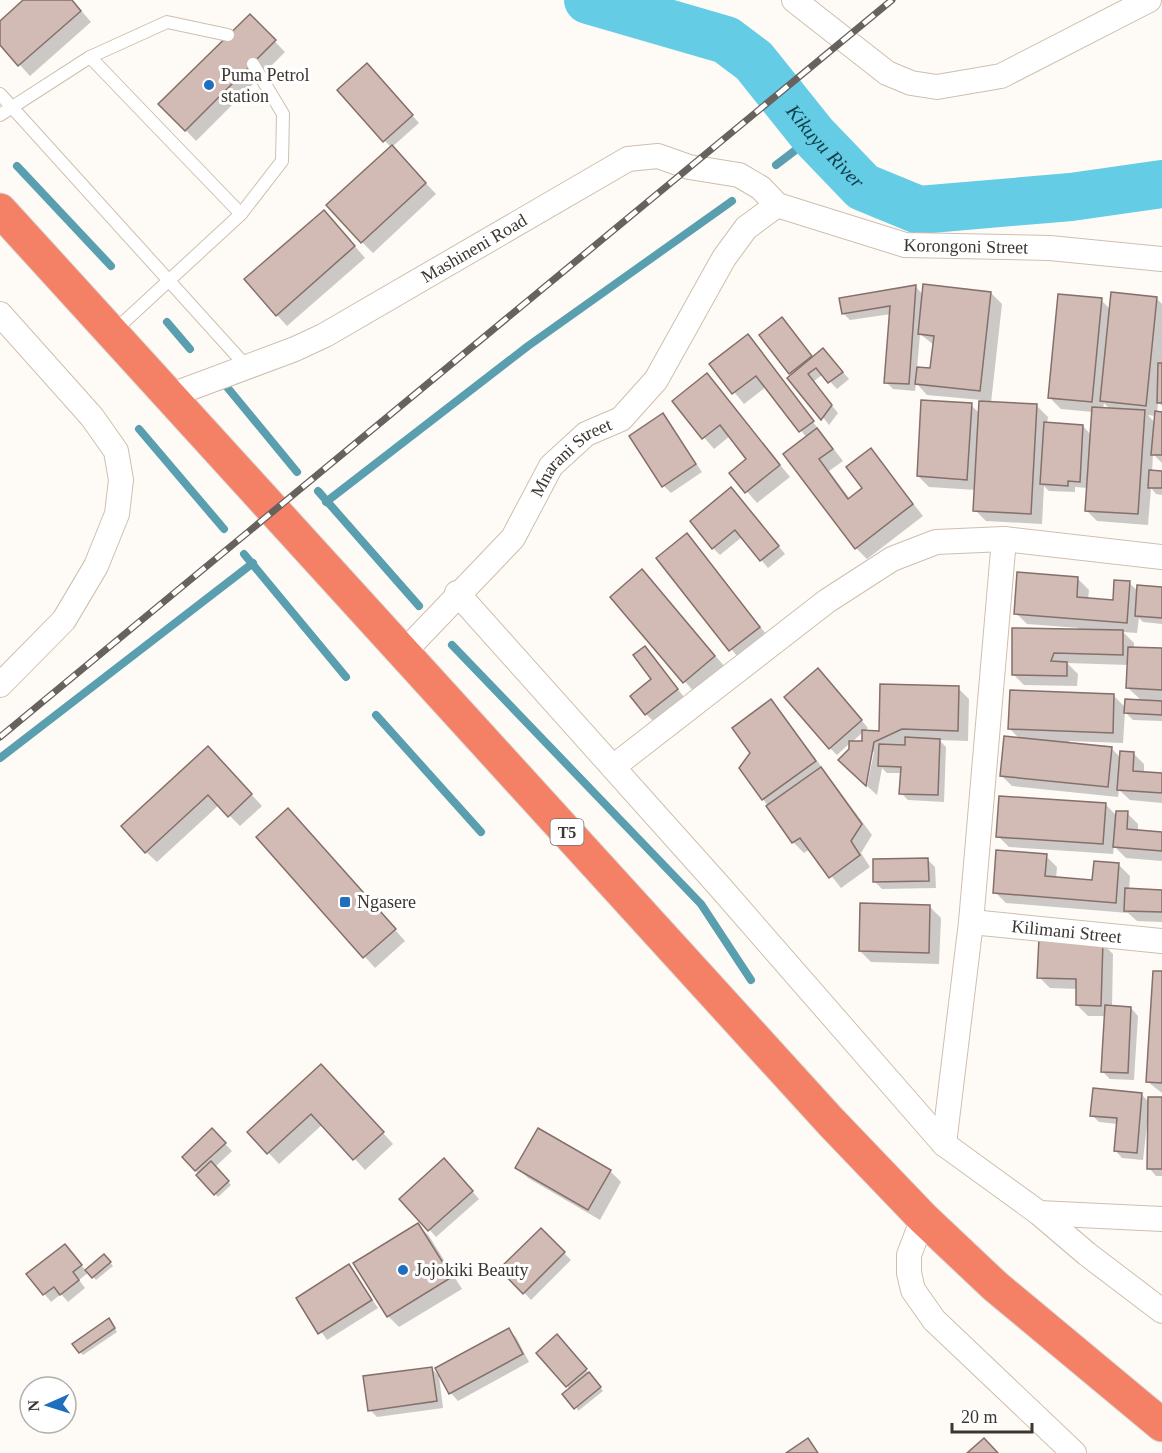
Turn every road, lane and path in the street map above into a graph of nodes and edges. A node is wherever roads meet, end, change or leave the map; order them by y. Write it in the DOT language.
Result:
graph roads {
  1 [pos="794,0"];
  2 [pos="1149,0"];
  3 [pos="228,35"];
  4 [pos="90,57"];
  5 [pos="253,64"];
  6 [pos="0,94"];
  7 [pos="10,107"];
  8 [pos="0,115"];
  9 [pos="777,205"];
  10 [pos="0,210"];
  11 [pos="241,214"];
  12 [pos="1162,259"];
  13 [pos="170,279"];
  14 [pos="0,314"];
  15 [pos="112,333"];
  16 [pos="247,367"];
  17 [pos="169,396"];
  18 [pos="1004,539"];
  19 [pos="1162,557"];
  20 [pos="457,593"];
  21 [pos="403,653"];
  22 [pos="0,686"];
  23 [pos="613,767"];
  24 [pos="971,922"];
  25 [pos="1162,941"];
  26 [pos="944,1144"];
  27 [pos="1039,1213"];
  28 [pos="923,1218"];
  29 [pos="1162,1219"];
  30 [pos="1162,1311"];
  31 [pos="1162,1425"];
  32 [pos="1074,1453"];
  1 -- 2 [label="street"];
  3 -- 4 [label="lane"];
  4 -- 7 [label="lane"];
  4 -- 11 [label="lane"];
  5 -- 11 [label="lane"];
  6 -- 7 [label="lane"];
  7 -- 8 [label="lane"];
  7 -- 13 [label="lane"];
  9 -- 12 [label="street, Korongoni Street"];
  9 -- 16 [label="street, Mashineni Road"];
  9 -- 20 [label="street, Mnarani Street"];
  10 -- 15 [label="highway, T5"];
  11 -- 13 [label="lane"];
  13 -- 15 [label="lane"];
  13 -- 16 [label="lane"];
  14 -- 22 [label="street"];
  15 -- 17 [label="highway, T5"];
  16 -- 17 [label="street, Mashineni Road"];
  17 -- 21 [label="highway, T5"];
  18 -- 19 [label="street"];
  18 -- 23 [label="street"];
  18 -- 24 [label="street"];
  20 -- 21 [label="street, Mnarani Street"];
  20 -- 23 [label="street"];
  21 -- 28 [label="highway, T5"];
  23 -- 26 [label="street"];
  24 -- 25 [label="street, Kilimani Street"];
  24 -- 26 [label="street"];
  26 -- 27 [label="street"];
  27 -- 29 [label="street"];
  27 -- 30 [label="street"];
  28 -- 31 [label="highway, T5"];
  28 -- 32 [label="street"];
}
